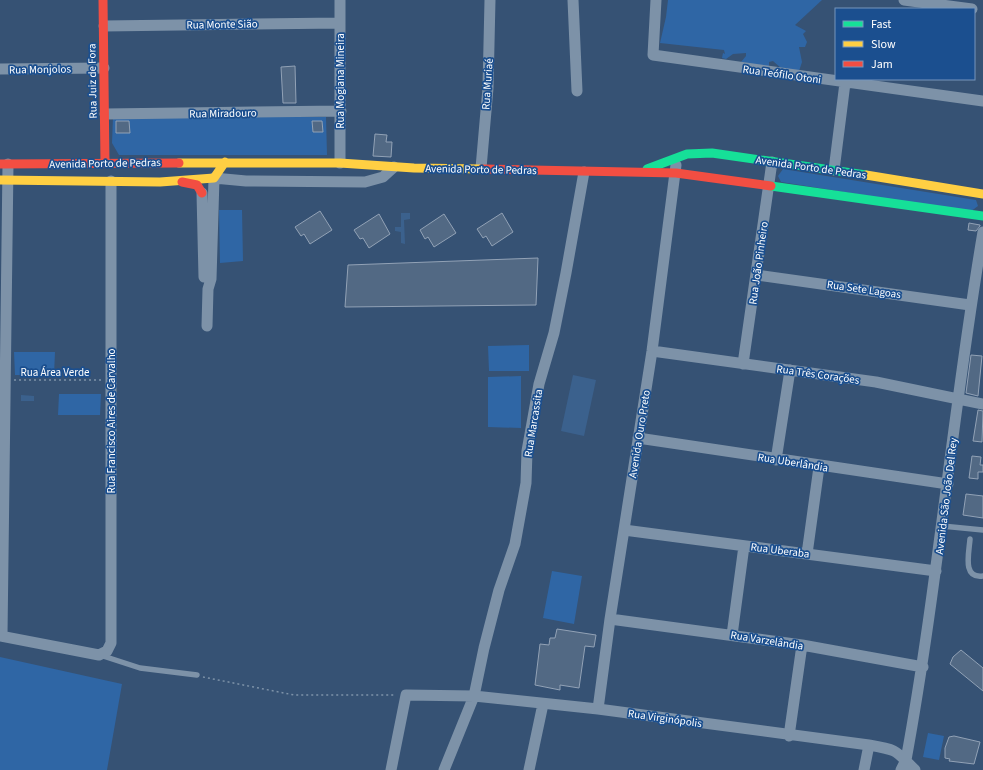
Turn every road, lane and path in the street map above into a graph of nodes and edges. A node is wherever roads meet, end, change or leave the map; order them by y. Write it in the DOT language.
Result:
graph roads {
  1 [pos="103,0"];
  2 [pos="340,0"];
  3 [pos="490,0"];
  4 [pos="573,0"];
  5 [pos="656,0"];
  6 [pos="904,0"];
  7 [pos="965,8"];
  8 [pos="340,23"];
  9 [pos="104,26"];
  10 [pos="104,68"];
  11 [pos="0,70"];
  12 [pos="845,83"];
  13 [pos="577,91"];
  14 [pos="983,101"];
  15 [pos="341,111"];
  16 [pos="105,114"];
  17 [pos="677,158"];
  18 [pos="105,162"];
  19 [pos="210,162"];
  20 [pos="225,162"];
  21 [pos="772,162"];
  22 [pos="340,163"];
  23 [pos="4,164"];
  24 [pos="394,166"];
  25 [pos="481,168"];
  26 [pos="834,170"];
  27 [pos="584,172"];
  28 [pos="641,172"];
  29 [pos="676,174"];
  30 [pos="211,178"];
  31 [pos="3,180"];
  32 [pos="111,181"];
  33 [pos="178,181"];
  34 [pos="768,185"];
  35 [pos="202,193"];
  36 [pos="983,194"];
  37 [pos="983,216"];
  38 [pos="983,232"];
  39 [pos="757,275"];
  40 [pos="208,289"];
  41 [pos="970,305"];
  42 [pos="208,326"];
  43 [pos="652,351"];
  44 [pos="742,364"];
  45 [pos="790,370"];
  46 [pos="6,380"];
  47 [pos="110,380"];
  48 [pos="958,399"];
  49 [pos="983,404"];
  50 [pos="638,438"];
  51 [pos="776,460"];
  52 [pos="819,466"];
  53 [pos="948,484"];
  54 [pos="942,526"];
  55 [pos="624,530"];
  56 [pos="983,530"];
  57 [pos="970,540"];
  58 [pos="744,546"];
  59 [pos="807,554"];
  60 [pos="936,571"];
  61 [pos="983,576"];
  62 [pos="610,619"];
  63 [pos="732,635"];
  64 [pos="1,636"];
  65 [pos="802,645"];
  66 [pos="99,655"];
  67 [pos="923,667"];
  68 [pos="197,675"];
  69 [pos="406,695"];
  70 [pos="474,696"];
  71 [pos="543,704"];
  72 [pos="598,709"];
  73 [pos="790,736"];
  74 [pos="869,745"];
  75 [pos="904,765"];
  76 [pos="391,770"];
  77 [pos="444,770"];
  78 [pos="529,770"];
  79 [pos="864,770"];
  80 [pos="915,770"];
  1 -- 9 [label="main road, Rua Juiz de Fora"];
  2 -- 8 [label="street, Rua Mogiana Mineira"];
  3 -- 25 [label="street, Rua Muriaé"];
  4 -- 13 [label="street"];
  5 -- 12 [label="street, Rua Teófilo Otoni"];
  6 -- 7 [label="street"];
  8 -- 9 [label="street, Rua Monte Sião"];
  8 -- 15 [label="street, Rua Mogiana Mineira"];
  9 -- 10 [label="main road, Rua Juiz de Fora"];
  10 -- 11 [label="street, Rua Monjolos"];
  10 -- 16 [label="main road, Rua Juiz de Fora"];
  12 -- 14 [label="street, Rua Teófilo Otoni"];
  12 -- 26 [label="street"];
  15 -- 16 [label="street, Rua Miradouro"];
  15 -- 22 [label="street, Rua Mogiana Mineira"];
  16 -- 18 [label="main road, Rua Juiz de Fora"];
  17 -- 21 [label="main road, Avenida Porto de Pedras"];
  17 -- 28 [label="main road, Avenida Porto de Pedras"];
  17 -- 29 [label="street, Avenida Ouro Preto"];
  18 -- 19 [label="main road, Avenida Porto de Pedras"];
  18 -- 23 [label="main road, Avenida Porto de Pedras"];
  19 -- 20 [label="main road, Avenida Porto de Pedras"];
  19 -- 30 [label="main road"];
  20 -- 22 [label="main road, Avenida Porto de Pedras"];
  20 -- 30 [label="main road"];
  21 -- 26 [label="main road, Avenida Porto de Pedras"];
  21 -- 34 [label="street, Rua João Pinheiro"];
  22 -- 24 [label="main road, Avenida Porto de Pedras"];
  23 -- 31 [label="street"];
  24 -- 25 [label="main road, Avenida Porto de Pedras"];
  24 -- 30 [label="street, Avenida Porto de Pedras"];
  25 -- 27 [label="main road, Avenida Porto de Pedras"];
  26 -- 36 [label="main road, Avenida Porto de Pedras"];
  27 -- 28 [label="main road, Avenida Porto de Pedras"];
  27 -- 70 [label="street, Rua Marcassita"];
  28 -- 29 [label="main road, Avenida Porto de Pedras"];
  29 -- 34 [label="main road, Avenida Porto de Pedras"];
  29 -- 43 [label="street, Avenida Ouro Preto"];
  30 -- 33 [label="main road, Avenida Porto de Pedras"];
  30 -- 40 [label="street"];
  31 -- 32 [label="main road, Avenida Porto de Pedras"];
  31 -- 46 [label="street"];
  32 -- 33 [label="main road, Avenida Porto de Pedras"];
  32 -- 47 [label="street, Rua Francisco Aires de Carvalho"];
  33 -- 35 [label="main road"];
  34 -- 37 [label="main road, Avenida Porto de Pedras"];
  34 -- 39 [label="street, Rua João Pinheiro"];
  35 -- 40 [label="street"];
  38 -- 41 [label="street, Avenida São João Del Rey"];
  39 -- 41 [label="street, Rua Sete Lagoas"];
  39 -- 44 [label="street, Rua João Pinheiro"];
  40 -- 42 [label="street"];
  41 -- 48 [label="street, Avenida São João Del Rey"];
  43 -- 44 [label="street, Rua Três Corações"];
  43 -- 50 [label="street, Avenida Ouro Preto"];
  44 -- 45 [label="street, Rua Três Corações"];
  45 -- 48 [label="street, Rua Três Corações"];
  45 -- 51 [label="street"];
  46 -- 47 [label="path, Rua Área Verde"];
  46 -- 64 [label="street"];
  47 -- 66 [label="street, Rua Francisco Aires de Carvalho"];
  48 -- 49 [label="street, Rua Três Corações"];
  48 -- 53 [label="street, Avenida São João Del Rey"];
  50 -- 51 [label="street, Rua Uberlândia"];
  50 -- 55 [label="street, Avenida Ouro Preto"];
  51 -- 52 [label="street, Rua Uberlândia"];
  52 -- 53 [label="street, Rua Uberlândia"];
  52 -- 59 [label="street"];
  53 -- 54 [label="street, Avenida São João Del Rey"];
  54 -- 56 [label="lane"];
  54 -- 60 [label="street, Avenida São João Del Rey"];
  55 -- 58 [label="street, Rua Uberaba"];
  55 -- 62 [label="street, Avenida Ouro Preto"];
  57 -- 61 [label="lane"];
  58 -- 59 [label="street, Rua Uberaba"];
  58 -- 63 [label="street"];
  59 -- 60 [label="street, Rua Uberaba"];
  60 -- 67 [label="street, Avenida São João Del Rey"];
  62 -- 63 [label="street, Rua Varzelândia"];
  62 -- 72 [label="street, Avenida Ouro Preto"];
  63 -- 65 [label="street, Rua Varzelândia"];
  64 -- 66 [label="street"];
  65 -- 67 [label="street, Rua Varzelândia"];
  65 -- 73 [label="street"];
  66 -- 68 [label="lane"];
  67 -- 75 [label="street, Avenida São João Del Rey"];
  68 -- 69 [label="path"];
  69 -- 70 [label="street, Rua Virginópolis"];
  69 -- 76 [label="street"];
  70 -- 71 [label="street, Rua Virginópolis"];
  70 -- 77 [label="street, Rua Marcassita"];
  71 -- 72 [label="street, Rua Virginópolis"];
  71 -- 78 [label="street"];
  72 -- 73 [label="street, Rua Virginópolis"];
  73 -- 74 [label="street, Rua Virginópolis"];
  74 -- 75 [label="street, Rua Virginópolis"];
  74 -- 79 [label="street"];
  75 -- 80 [label="street, Rua Virginópolis"];
}
